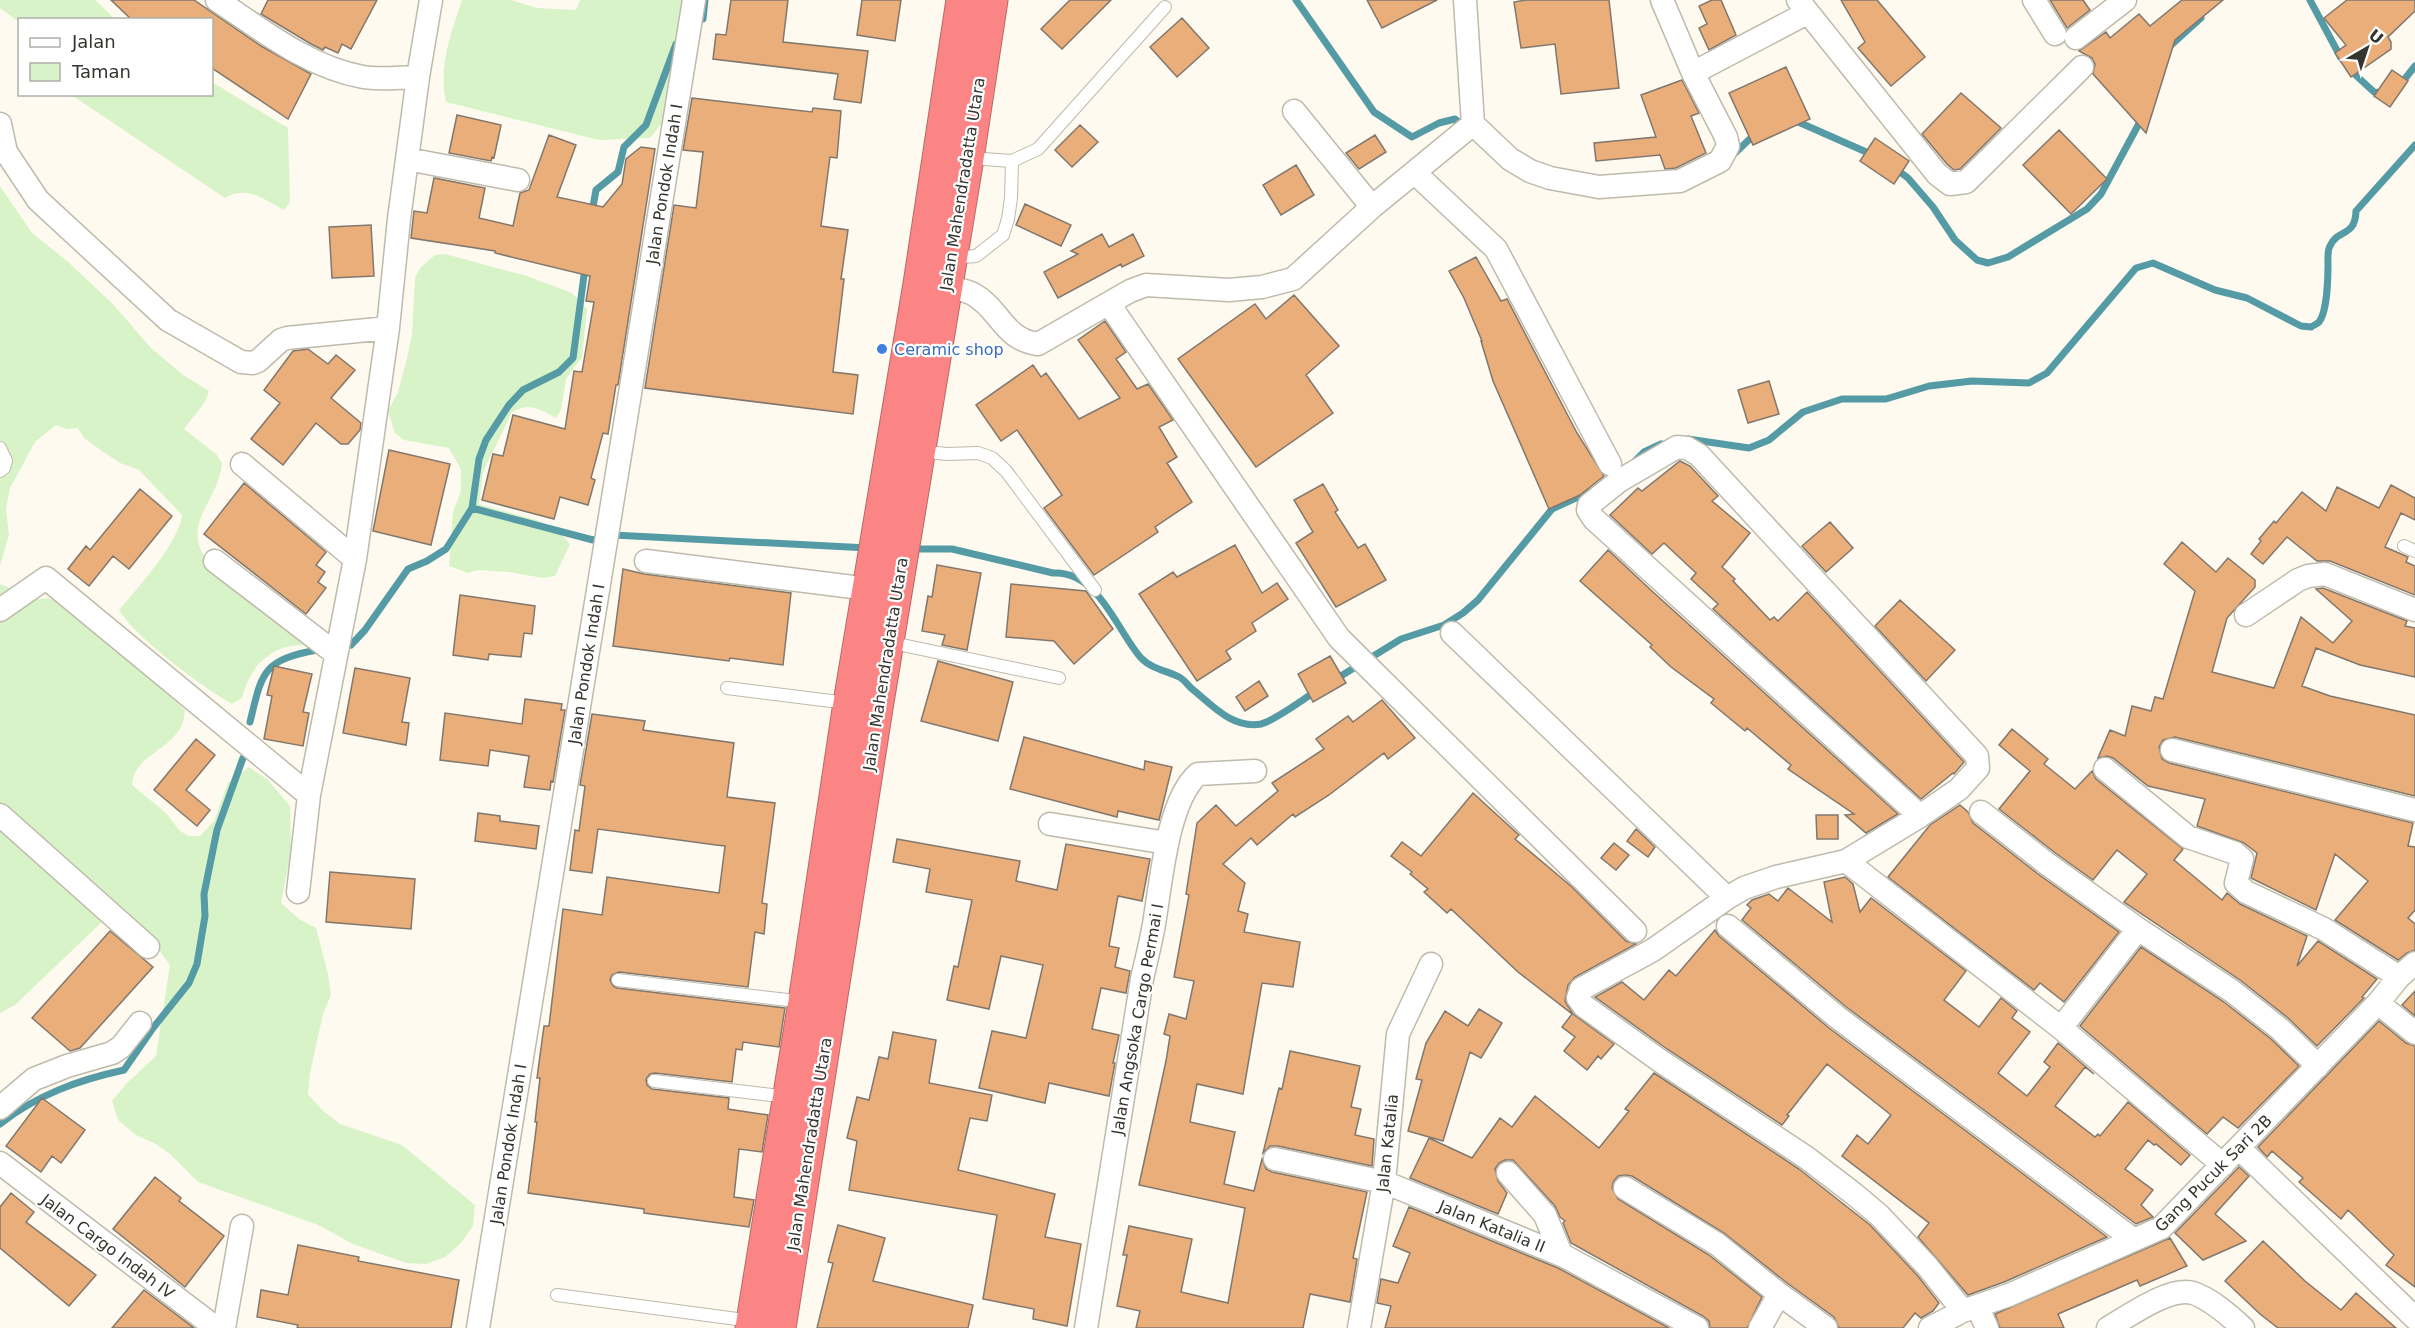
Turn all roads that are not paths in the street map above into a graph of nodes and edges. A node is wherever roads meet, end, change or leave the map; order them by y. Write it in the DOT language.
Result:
graph roads {
  1 [pos="217,0"];
  2 [pos="431,0"];
  3 [pos="694,0"];
  4 [pos="963,0"];
  5 [pos="990,0"];
  6 [pos="1465,0"];
  7 [pos="1662,0"];
  8 [pos="2034,0"];
  9 [pos="2125,0"];
  10 [pos="1165,7"];
  11 [pos="1803,7"];
  12 [pos="2082,67"];
  13 [pos="1693,73"];
  14 [pos="418,77"];
  15 [pos="1294,111"];
  16 [pos="0,124"];
  17 [pos="1473,124"];
  18 [pos="953,157"];
  19 [pos="407,159"];
  20 [pos="1012,161"];
  21 [pos="1415,173"];
  22 [pos="518,180"];
  23 [pos="1372,207"];
  24 [pos="936,266"];
  25 [pos="1109,304"];
  26 [pos="387,328"];
  27 [pos="0,448"];
  28 [pos="919,450"];
  29 [pos="242,464"];
  30 [pos="1610,464"];
  31 [pos="0,471"];
  32 [pos="355,559"];
  33 [pos="215,561"];
  34 [pos="646,561"];
  35 [pos="869,589"];
  36 [pos="1095,590"];
  37 [pos="0,610"];
  38 [pos="2415,610"];
  39 [pos="2246,615"];
  40 [pos="1452,633"];
  41 [pos="888,642"];
  42 [pos="335,653"];
  43 [pos="1059,678"];
  44 [pos="727,688"];
  45 [pos="850,703"];
  46 [pos="2172,750"];
  47 [pos="2105,769"];
  48 [pos="1255,771"];
  49 [pos="309,795"];
  50 [pos="2415,810"];
  51 [pos="1981,812"];
  52 [pos="0,815"];
  53 [pos="1920,816"];
  54 [pos="1050,825"];
  55 [pos="1167,843"];
  56 [pos="1846,861"];
  57 [pos="298,892"];
  58 [pos="1727,898"];
  59 [pos="1728,926"];
  60 [pos="2138,929"];
  61 [pos="1635,931"];
  62 [pos="148,947"];
  63 [pos="1431,964"];
  64 [pos="2407,970"];
  65 [pos="618,981"];
  66 [pos="805,1002"];
  67 [pos="2378,1003"];
  68 [pos="140,1023"];
  69 [pos="2061,1028"];
  70 [pos="2415,1033"];
  71 [pos="2318,1066"];
  72 [pos="654,1081"];
  73 [pos="789,1097"];
  74 [pos="0,1108"];
  75 [pos="2231,1156"];
  76 [pos="1275,1159"];
  77 [pos="0,1163"];
  78 [pos="1508,1173"];
  79 [pos="1384,1182"];
  80 [pos="1625,1188"];
  81 [pos="242,1226"];
  82 [pos="2134,1240"];
  83 [pos="1561,1254"];
  84 [pos="1779,1294"];
  85 [pos="557,1295"];
  86 [pos="1970,1309"];
  87 [pos="2415,1318"];
  88 [pos="766,1325"];
  89 [pos="216,1328"];
  90 [pos="224,1328"];
  91 [pos="478,1328"];
  92 [pos="1086,1328"];
  93 [pos="1359,1328"];
  94 [pos="1696,1328"];
  95 [pos="1760,1328"];
  96 [pos="1826,1328"];
  97 [pos="1930,1328"];
  98 [pos="1987,1328"];
  99 [pos="2108,1328"];
  100 [pos="2244,1328"];
  1 -- 14 [label="street"];
  2 -- 14 [label="street"];
  3 -- 91 [label="street, Jalan Pondok Indah I"];
  4 -- 18 [label="highway, Jalan Mahendradatta Utara"];
  5 -- 18 [label="highway, Jalan Mahendradatta Utara"];
  6 -- 17 [label="street"];
  7 -- 13 [label="street"];
  8 -- 9 [label="street"];
  10 -- 20 [label="lane"];
  11 -- 12 [label="street"];
  11 -- 13 [label="street"];
  13 -- 17 [label="street"];
  14 -- 19 [label="street"];
  15 -- 23 [label="street"];
  16 -- 26 [label="street"];
  17 -- 21 [label="street"];
  18 -- 20 [label="lane"];
  18 -- 24 [label="highway, Jalan Mahendradatta Utara"];
  19 -- 22 [label="street"];
  19 -- 26 [label="street"];
  20 -- 24 [label="lane"];
  21 -- 23 [label="street"];
  21 -- 30 [label="street"];
  23 -- 25 [label="street"];
  24 -- 25 [label="street"];
  24 -- 28 [label="highway, Jalan Mahendradatta Utara"];
  24 -- 35 [label="highway, Jalan Mahendradatta Utara"];
  25 -- 61 [label="street"];
  26 -- 32 [label="street"];
  27 -- 31 [label="lane"];
  28 -- 36 [label="lane"];
  28 -- 41 [label="highway, Jalan Mahendradatta Utara"];
  29 -- 32 [label="street"];
  32 -- 42 [label="street"];
  33 -- 42 [label="street"];
  34 -- 35 [label="street"];
  35 -- 45 [label="highway, Jalan Mahendradatta Utara"];
  37 -- 49 [label="street"];
  38 -- 39 [label="street"];
  40 -- 58 [label="street"];
  41 -- 43 [label="lane"];
  41 -- 88 [label="highway, Jalan Mahendradatta Utara"];
  42 -- 49 [label="street"];
  44 -- 45 [label="lane"];
  45 -- 66 [label="highway, Jalan Mahendradatta Utara"];
  46 -- 50 [label="street"];
  47 -- 64 [label="street"];
  48 -- 55 [label="street, Jalan Angsoka Cargo Permai I"];
  49 -- 57 [label="street"];
  51 -- 60 [label="street"];
  52 -- 62 [label="street"];
  53 -- 53 [label="street"];
  53 -- 56 [label="street"];
  54 -- 55 [label="street"];
  55 -- 92 [label="street, Jalan Angsoka Cargo Permai I"];
  56 -- 58 [label="street"];
  56 -- 69 [label="street"];
  58 -- 86 [label="street"];
  59 -- 82 [label="street"];
  60 -- 69 [label="street"];
  60 -- 71 [label="street"];
  63 -- 79 [label="street, Jalan Katalia"];
  64 -- 67 [label="street, Gang Pucuk Sari 2B"];
  65 -- 66 [label="lane"];
  66 -- 73 [label="highway, Jalan Mahendradatta Utara"];
  67 -- 70 [label="street"];
  67 -- 71 [label="street, Gang Pucuk Sari 2B"];
  68 -- 74 [label="street"];
  69 -- 75 [label="street"];
  71 -- 75 [label="street, Gang Pucuk Sari 2B"];
  72 -- 73 [label="lane"];
  73 -- 88 [label="highway, Jalan Mahendradatta Utara"];
  75 -- 82 [label="street, Gang Pucuk Sari 2B"];
  75 -- 87 [label="street"];
  76 -- 79 [label="street, Jalan Katalia II"];
  77 -- 89 [label="street, Jalan Cargo Indah IV"];
  78 -- 83 [label="street"];
  79 -- 83 [label="street, Jalan Katalia II"];
  79 -- 93 [label="street, Jalan Katalia"];
  80 -- 84 [label="street"];
  81 -- 90 [label="street"];
  82 -- 86 [label="street, Gang Pucuk Sari 2B"];
  83 -- 94 [label="street, Jalan Katalia II"];
  84 -- 95 [label="street"];
  84 -- 96 [label="street"];
  85 -- 88 [label="lane"];
  86 -- 97 [label="street, Gang Pucuk Sari 2B"];
  86 -- 98 [label="street"];
  99 -- 100 [label="street"];
}
